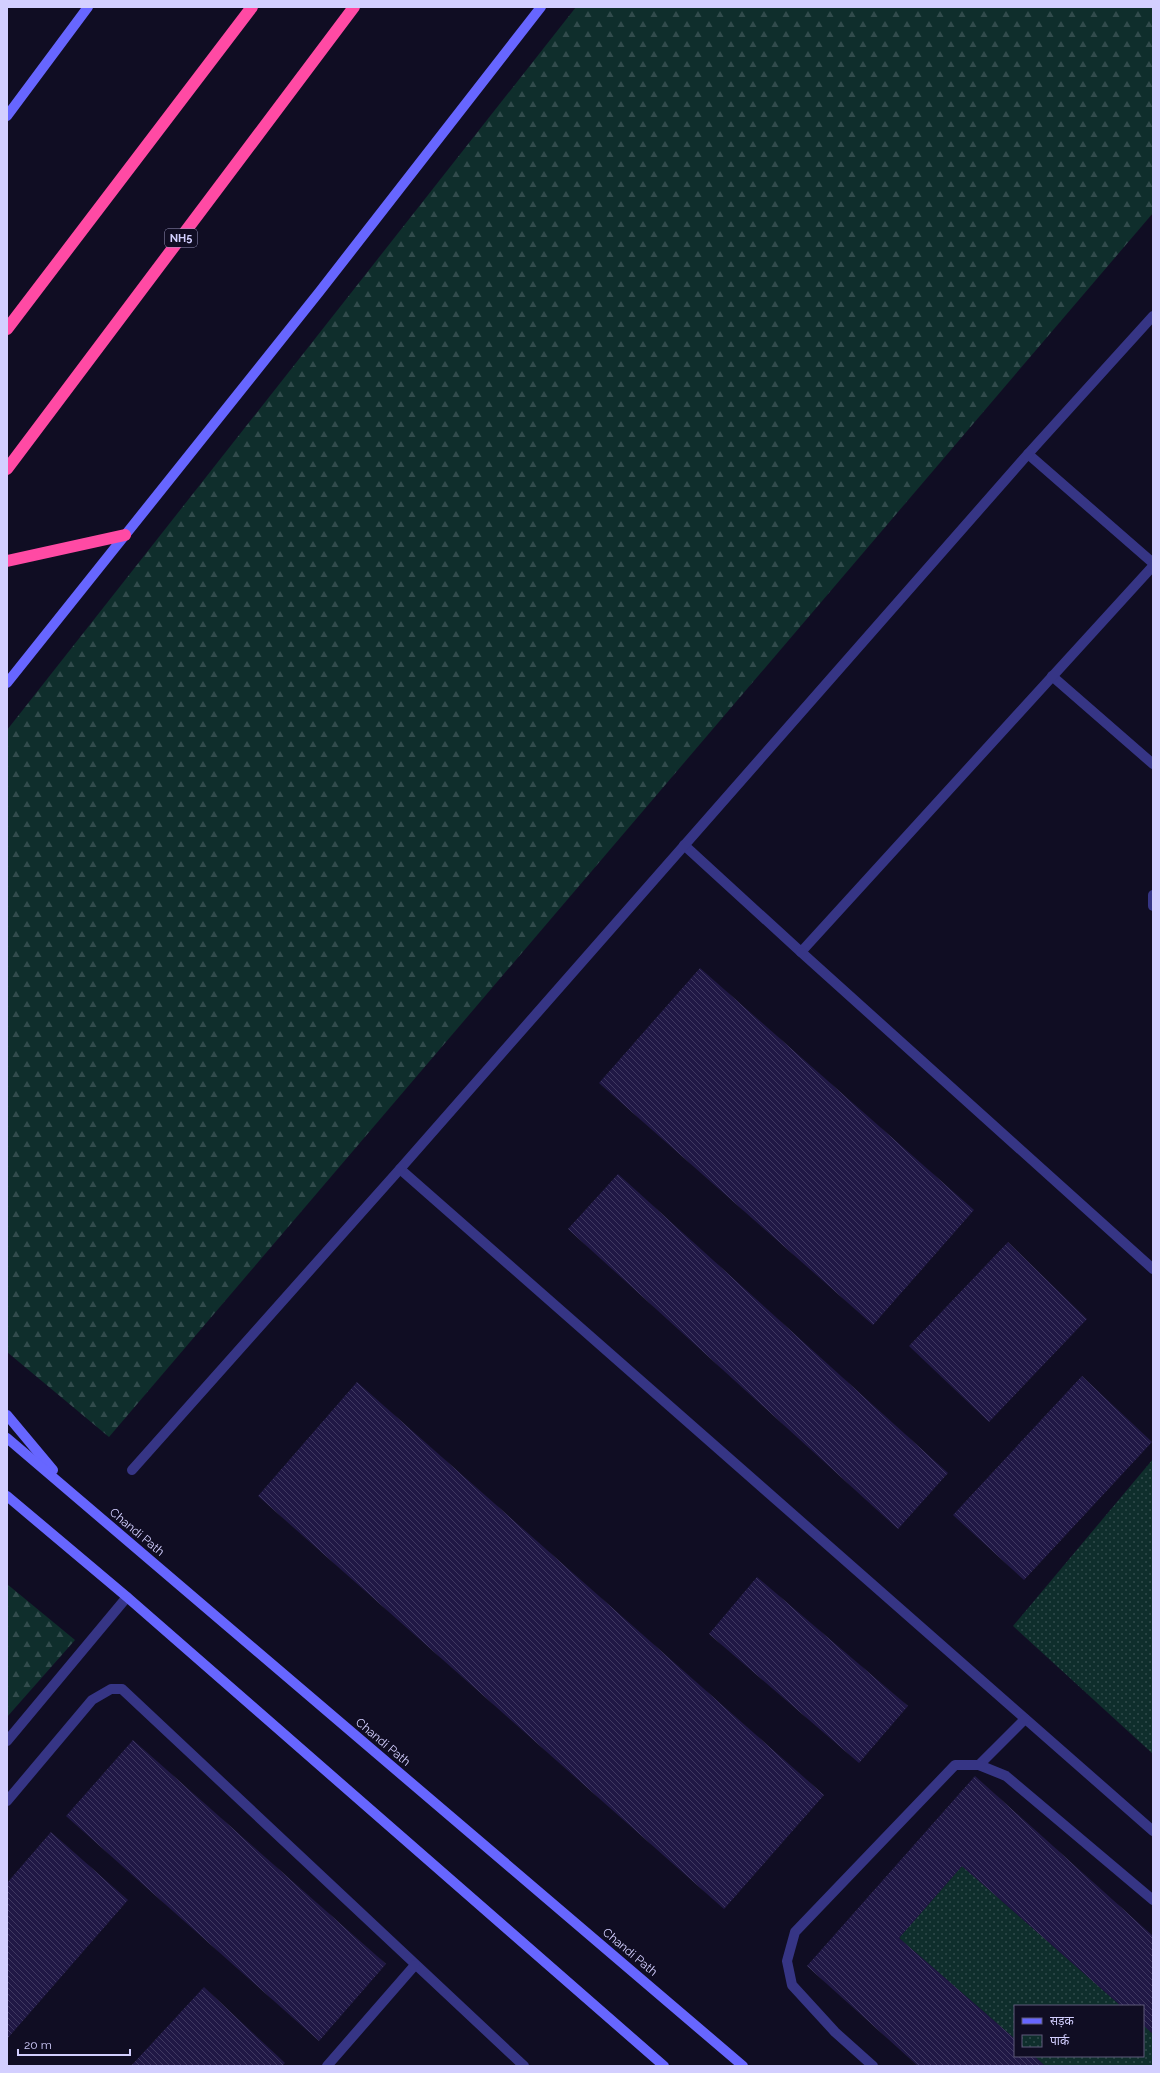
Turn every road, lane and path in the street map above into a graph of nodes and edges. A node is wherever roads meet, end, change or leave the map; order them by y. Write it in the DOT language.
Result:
graph roads {
  1 [pos="88,7"];
  2 [pos="252,7"];
  3 [pos="354,7"];
  4 [pos="542,7"];
  5 [pos="7,116"];
  6 [pos="1153,316"];
  7 [pos="7,329"];
  8 [pos="1028,454"];
  9 [pos="7,469"];
  10 [pos="126,535"];
  11 [pos="7,561"];
  12 [pos="1153,564"];
  13 [pos="1052,676"];
  14 [pos="7,683"];
  15 [pos="1153,764"];
  16 [pos="684,845"];
  17 [pos="1153,895"];
  18 [pos="1153,906"];
  19 [pos="801,952"];
  20 [pos="400,1169"];
  21 [pos="1153,1269"];
  22 [pos="7,1415"];
  23 [pos="7,1438"];
  24 [pos="132,1470"];
  25 [pos="7,1496"];
  26 [pos="83,1503"];
  27 [pos="127,1598"];
  28 [pos="1025,1718"];
  29 [pos="7,1741"];
  30 [pos="979,1765"];
  31 [pos="7,1801"];
  32 [pos="1153,1831"];
  33 [pos="1153,1900"];
  34 [pos="415,1965"];
  35 [pos="327,2066"];
  36 [pos="524,2066"];
  37 [pos="664,2066"];
  38 [pos="743,2066"];
  39 [pos="873,2066"];
  1 -- 5 [label="main road"];
  2 -- 7 [label="highway"];
  3 -- 9 [label="highway, NH5"];
  4 -- 10 [label="main road"];
  6 -- 8 [label="street"];
  8 -- 12 [label="street"];
  8 -- 16 [label="street"];
  10 -- 11 [label="highway"];
  10 -- 14 [label="main road"];
  12 -- 13 [label="street"];
  13 -- 15 [label="street"];
  13 -- 19 [label="street"];
  16 -- 19 [label="street"];
  16 -- 20 [label="street"];
  17 -- 18 [label="street"];
  19 -- 21 [label="street"];
  20 -- 24 [label="street"];
  20 -- 28 [label="street"];
  22 -- 26 [label="main road"];
  23 -- 26 [label="main road, Chandi Path"];
  25 -- 27 [label="main road"];
  26 -- 38 [label="main road, Chandi Path"];
  27 -- 29 [label="street"];
  27 -- 37 [label="main road"];
  28 -- 30 [label="street"];
  28 -- 32 [label="street"];
  30 -- 33 [label="street"];
  30 -- 39 [label="street"];
  31 -- 34 [label="street"];
  34 -- 35 [label="street"];
  34 -- 36 [label="street"];
}
